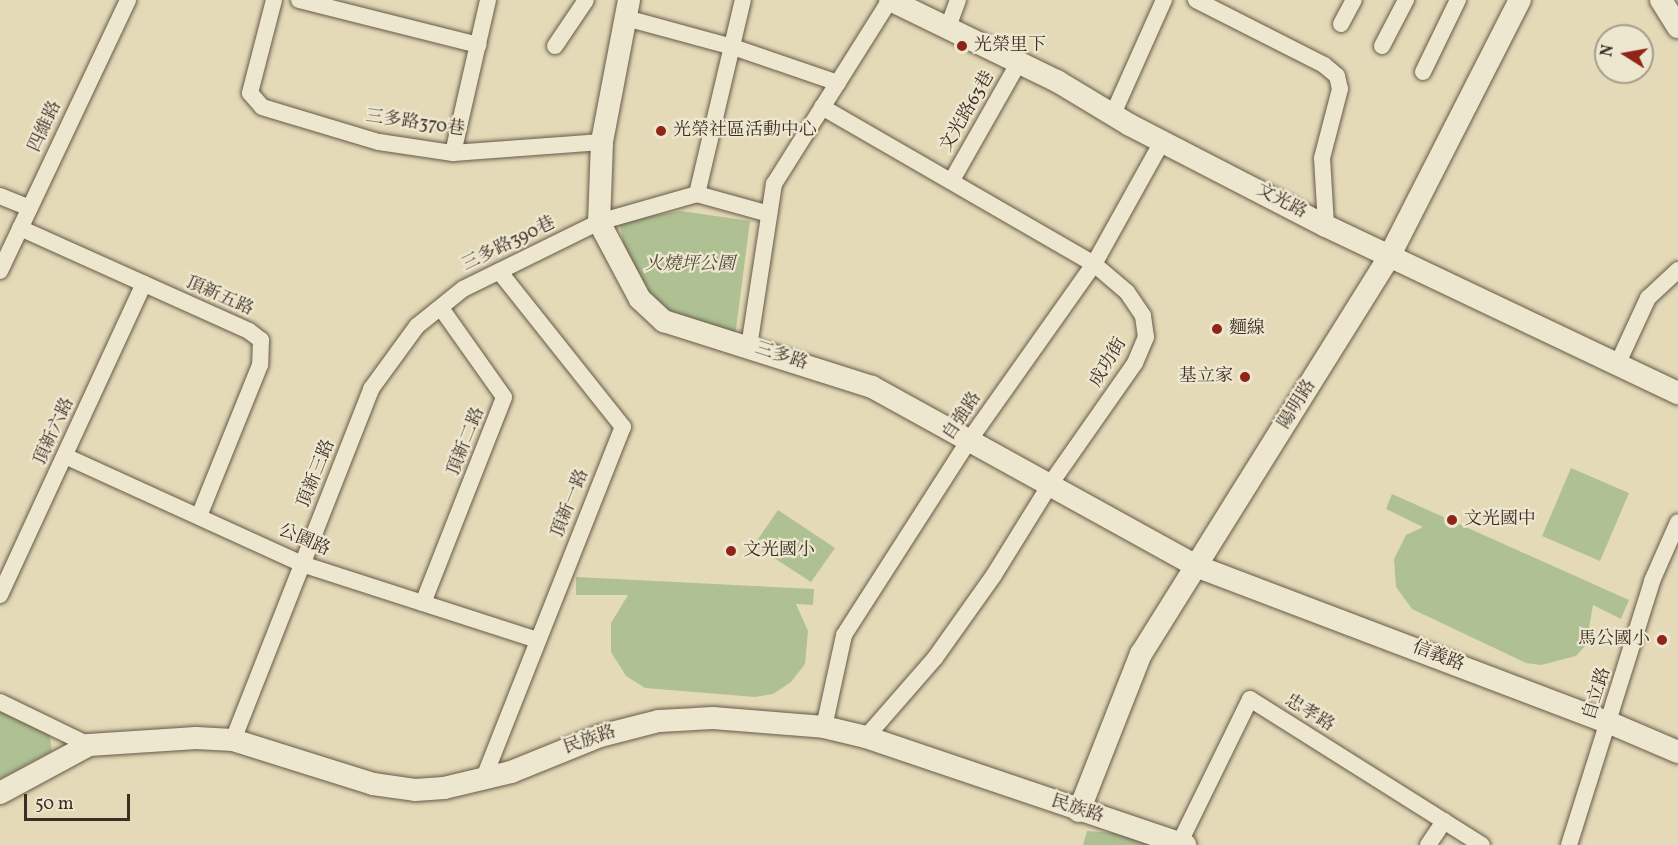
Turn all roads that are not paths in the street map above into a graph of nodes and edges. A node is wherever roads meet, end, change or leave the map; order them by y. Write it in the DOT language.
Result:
graph roads {
  1 [pos="128,0"];
  2 [pos="274,0"];
  3 [pos="299,0"];
  4 [pos="488,0"];
  5 [pos="586,0"];
  6 [pos="743,0"];
  7 [pos="890,0"];
  8 [pos="958,0"];
  9 [pos="1164,0"];
  10 [pos="1196,0"];
  11 [pos="1354,0"];
  12 [pos="1406,0"];
  13 [pos="1458,0"];
  14 [pos="1520,0"];
  15 [pos="1661,0"];
  16 [pos="628,9"];
  17 [pos="1341,24"];
  18 [pos="1678,27"];
  19 [pos="947,30"];
  20 [pos="478,45"];
  21 [pos="555,46"];
  22 [pos="1382,46"];
  23 [pos="733,47"];
  24 [pos="1019,62"];
  25 [pos="1423,72"];
  26 [pos="838,83"];
  27 [pos="822,107"];
  28 [pos="1113,114"];
  29 [pos="1163,140"];
  30 [pos="602,142"];
  31 [pos="453,153"];
  32 [pos="951,180"];
  33 [pos="697,194"];
  34 [pos="0,196"];
  35 [pos="30,208"];
  36 [pos="769,214"];
  37 [pos="599,222"];
  38 [pos="1326,226"];
  39 [pos="20,228"];
  40 [pos="1390,255"];
  41 [pos="1094,264"];
  42 [pos="1678,270"];
  43 [pos="0,271"];
  44 [pos="500,271"];
  45 [pos="144,284"];
  46 [pos="441,308"];
  47 [pos="750,347"];
  48 [pos="1617,365"];
  49 [pos="1678,393"];
  50 [pos="970,439"];
  51 [pos="65,456"];
  52 [pos="1051,483"];
  53 [pos="199,516"];
  54 [pos="1678,522"];
  55 [pos="302,564"];
  56 [pos="1196,566"];
  57 [pos="0,595"];
  58 [pos="423,603"];
  59 [pos="537,640"];
  60 [pos="0,702"];
  61 [pos="1610,723"];
  62 [pos="824,727"];
  63 [pos="866,737"];
  64 [pos="233,740"];
  65 [pos="89,745"];
  66 [pos="1678,752"];
  67 [pos="483,780"];
  68 [pos="0,793"];
  69 [pos="1079,811"];
  70 [pos="1444,821"];
  71 [pos="1183,843"];
  72 [pos="1428,845"];
  73 [pos="1482,845"];
  74 [pos="1569,845"];
  1 -- 35 [label="street, 四維路"];
  2 -- 31 [label="street, 三多路370巷"];
  3 -- 20 [label="street"];
  4 -- 20 [label="street"];
  5 -- 21 [label="street"];
  6 -- 23 [label="street"];
  7 -- 19 [label="street, 文光路"];
  7 -- 26 [label="street"];
  8 -- 19 [label="street"];
  9 -- 28 [label="street"];
  10 -- 38 [label="street"];
  11 -- 17 [label="street"];
  12 -- 22 [label="street"];
  13 -- 25 [label="street"];
  14 -- 40 [label="street, 陽明路"];
  15 -- 18 [label="street"];
  16 -- 23 [label="street"];
  16 -- 30 [label="street"];
  19 -- 24 [label="street, 文光路"];
  20 -- 31 [label="street"];
  23 -- 26 [label="street"];
  23 -- 33 [label="street"];
  24 -- 28 [label="street, 文光路"];
  24 -- 32 [label="street, 文光路63巷"];
  26 -- 27 [label="street"];
  27 -- 32 [label="street, 成功街"];
  27 -- 36 [label="street"];
  28 -- 29 [label="street, 文光路"];
  29 -- 38 [label="street, 文光路"];
  29 -- 41 [label="street, 自強路"];
  30 -- 31 [label="street, 三多路370巷"];
  30 -- 37 [label="street"];
  32 -- 41 [label="street, 成功街"];
  33 -- 36 [label="street"];
  33 -- 37 [label="street, 三多路390巷"];
  34 -- 35 [label="street"];
  35 -- 39 [label="street, 四維路"];
  36 -- 47 [label="street"];
  37 -- 44 [label="street, 三多路390巷"];
  37 -- 47 [label="street, 三多路"];
  38 -- 40 [label="street, 文光路"];
  39 -- 43 [label="street, 四維路"];
  39 -- 45 [label="street, 頂新五路"];
  40 -- 48 [label="street, 文光路"];
  40 -- 56 [label="street, 陽明路"];
  41 -- 50 [label="street, 自強路"];
  41 -- 52 [label="street, 成功街"];
  42 -- 48 [label="street"];
  44 -- 46 [label="street, 三多路390巷"];
  44 -- 59 [label="street, 頂新一路"];
  45 -- 51 [label="street, 頂新六路"];
  45 -- 53 [label="street, 頂新五路"];
  46 -- 55 [label="street, 頂新三路"];
  46 -- 58 [label="street, 頂新二路"];
  47 -- 50 [label="street, 三多路"];
  48 -- 49 [label="street, 文光路"];
  50 -- 52 [label="street, 三多路"];
  50 -- 62 [label="street, 自強路"];
  51 -- 53 [label="street, 公園路"];
  51 -- 57 [label="street, 頂新六路"];
  52 -- 56 [label="street, 三多路"];
  52 -- 63 [label="street, 成功街"];
  53 -- 55 [label="street, 公園路"];
  54 -- 61 [label="street, 自立路"];
  55 -- 58 [label="street, 公園路"];
  55 -- 64 [label="street, 頂新三路"];
  56 -- 61 [label="street, 信義路"];
  56 -- 69 [label="street, 陽明路"];
  58 -- 59 [label="street, 公園路"];
  59 -- 67 [label="street, 頂新一路"];
  60 -- 65 [label="street"];
  61 -- 66 [label="street, 信義路"];
  61 -- 74 [label="street, 自立路"];
  62 -- 63 [label="street, 民族路"];
  62 -- 67 [label="street, 民族路"];
  63 -- 69 [label="street, 民族路"];
  64 -- 65 [label="street, 民族路"];
  64 -- 67 [label="street, 民族路"];
  65 -- 68 [label="street, 民族路"];
  69 -- 71 [label="street, 民族路"];
  70 -- 71 [label="street, 忠孝路"];
  70 -- 72 [label="street"];
  70 -- 73 [label="street, 忠孝路"];
}
